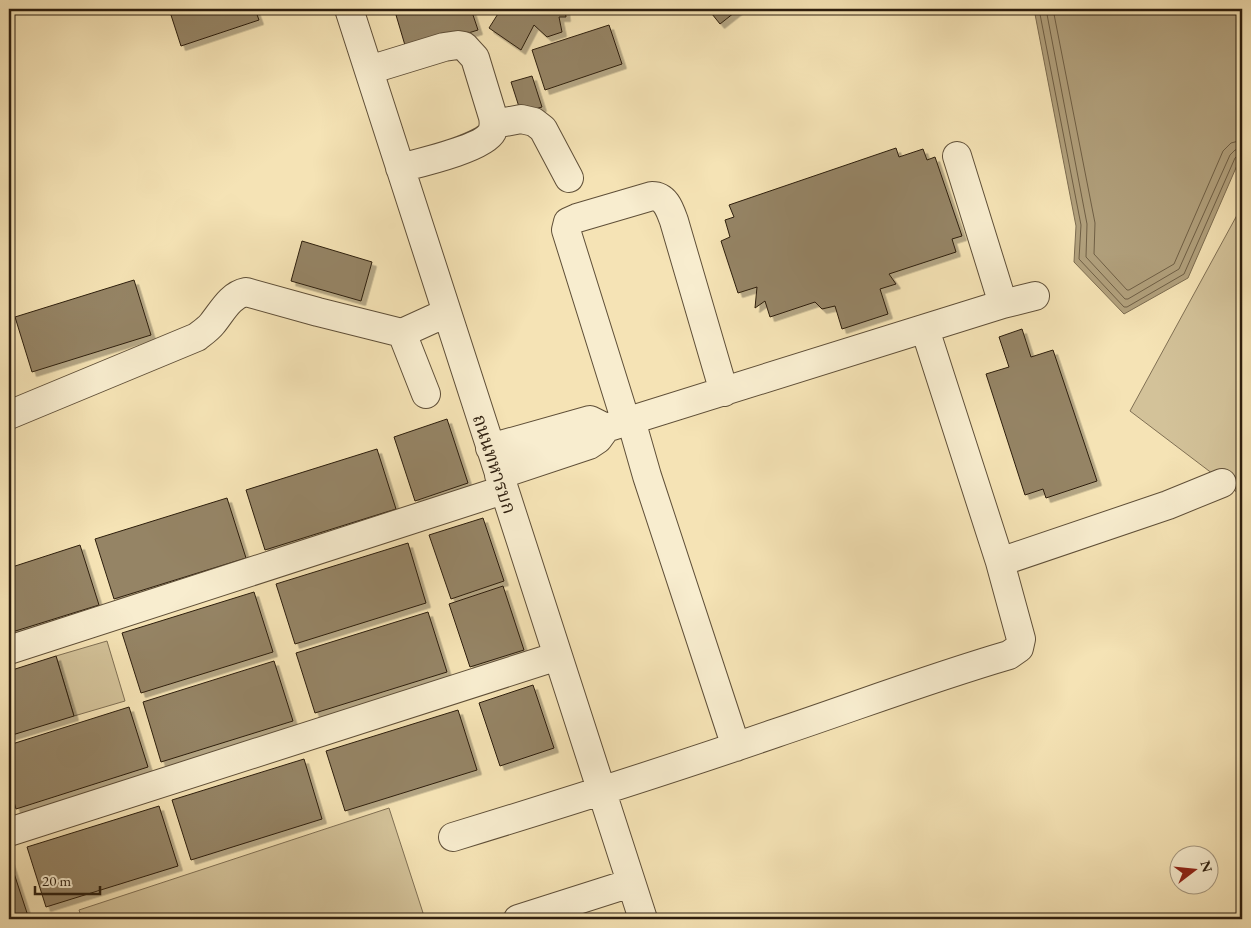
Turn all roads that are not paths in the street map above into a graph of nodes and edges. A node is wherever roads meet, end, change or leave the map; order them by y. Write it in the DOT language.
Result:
graph roads {
  1 [pos="349,9"];
  2 [pos="369,70"];
  3 [pos="494,124"];
  4 [pos="957,156"];
  5 [pos="400,168"];
  6 [pos="570,178"];
  7 [pos="1035,296"];
  8 [pos="1003,304"];
  9 [pos="446,314"];
  10 [pos="925,329"];
  11 [pos="402,333"];
  12 [pos="724,392"];
  13 [pos="426,394"];
  14 [pos="9,415"];
  15 [pos="621,423"];
  16 [pos="490,448"];
  17 [pos="501,482"];
  18 [pos="1222,483"];
  19 [pos="1000,562"];
  20 [pos="9,650"];
  21 [pos="558,656"];
  22 [pos="736,747"];
  23 [pos="602,791"];
  24 [pos="9,832"];
  25 [pos="453,837"];
  26 [pos="631,883"];
  27 [pos="518,919"];
  28 [pos="643,919"];
  1 -- 2 [label="street, ถนนทหารบก"];
  2 -- 3 [label="street"];
  2 -- 5 [label="street, ถนนทหารบก"];
  3 -- 5 [label="street"];
  3 -- 6 [label="street"];
  4 -- 8 [label="street"];
  5 -- 9 [label="street, ถนนทหารบก"];
  7 -- 8 [label="street"];
  8 -- 10 [label="street"];
  9 -- 11 [label="street"];
  9 -- 16 [label="street, ถนนทหารบก"];
  10 -- 12 [label="street"];
  10 -- 19 [label="street"];
  11 -- 13 [label="street"];
  11 -- 14 [label="street"];
  12 -- 15 [label="street"];
  12 -- 15 [label="street"];
  15 -- 16 [label="street"];
  15 -- 17 [label="street"];
  15 -- 22 [label="street"];
  16 -- 17 [label="street, ถนนทหารบก"];
  17 -- 20 [label="street"];
  17 -- 21 [label="street, ถนนทหารบก"];
  18 -- 19 [label="street"];
  19 -- 22 [label="street"];
  21 -- 23 [label="street, ถนนทหารบก"];
  21 -- 24 [label="street"];
  22 -- 23 [label="street"];
  23 -- 25 [label="street"];
  23 -- 26 [label="street, ถนนทหารบก"];
  26 -- 27 [label="street"];
  26 -- 28 [label="street, ถนนทหารบก"];
}
